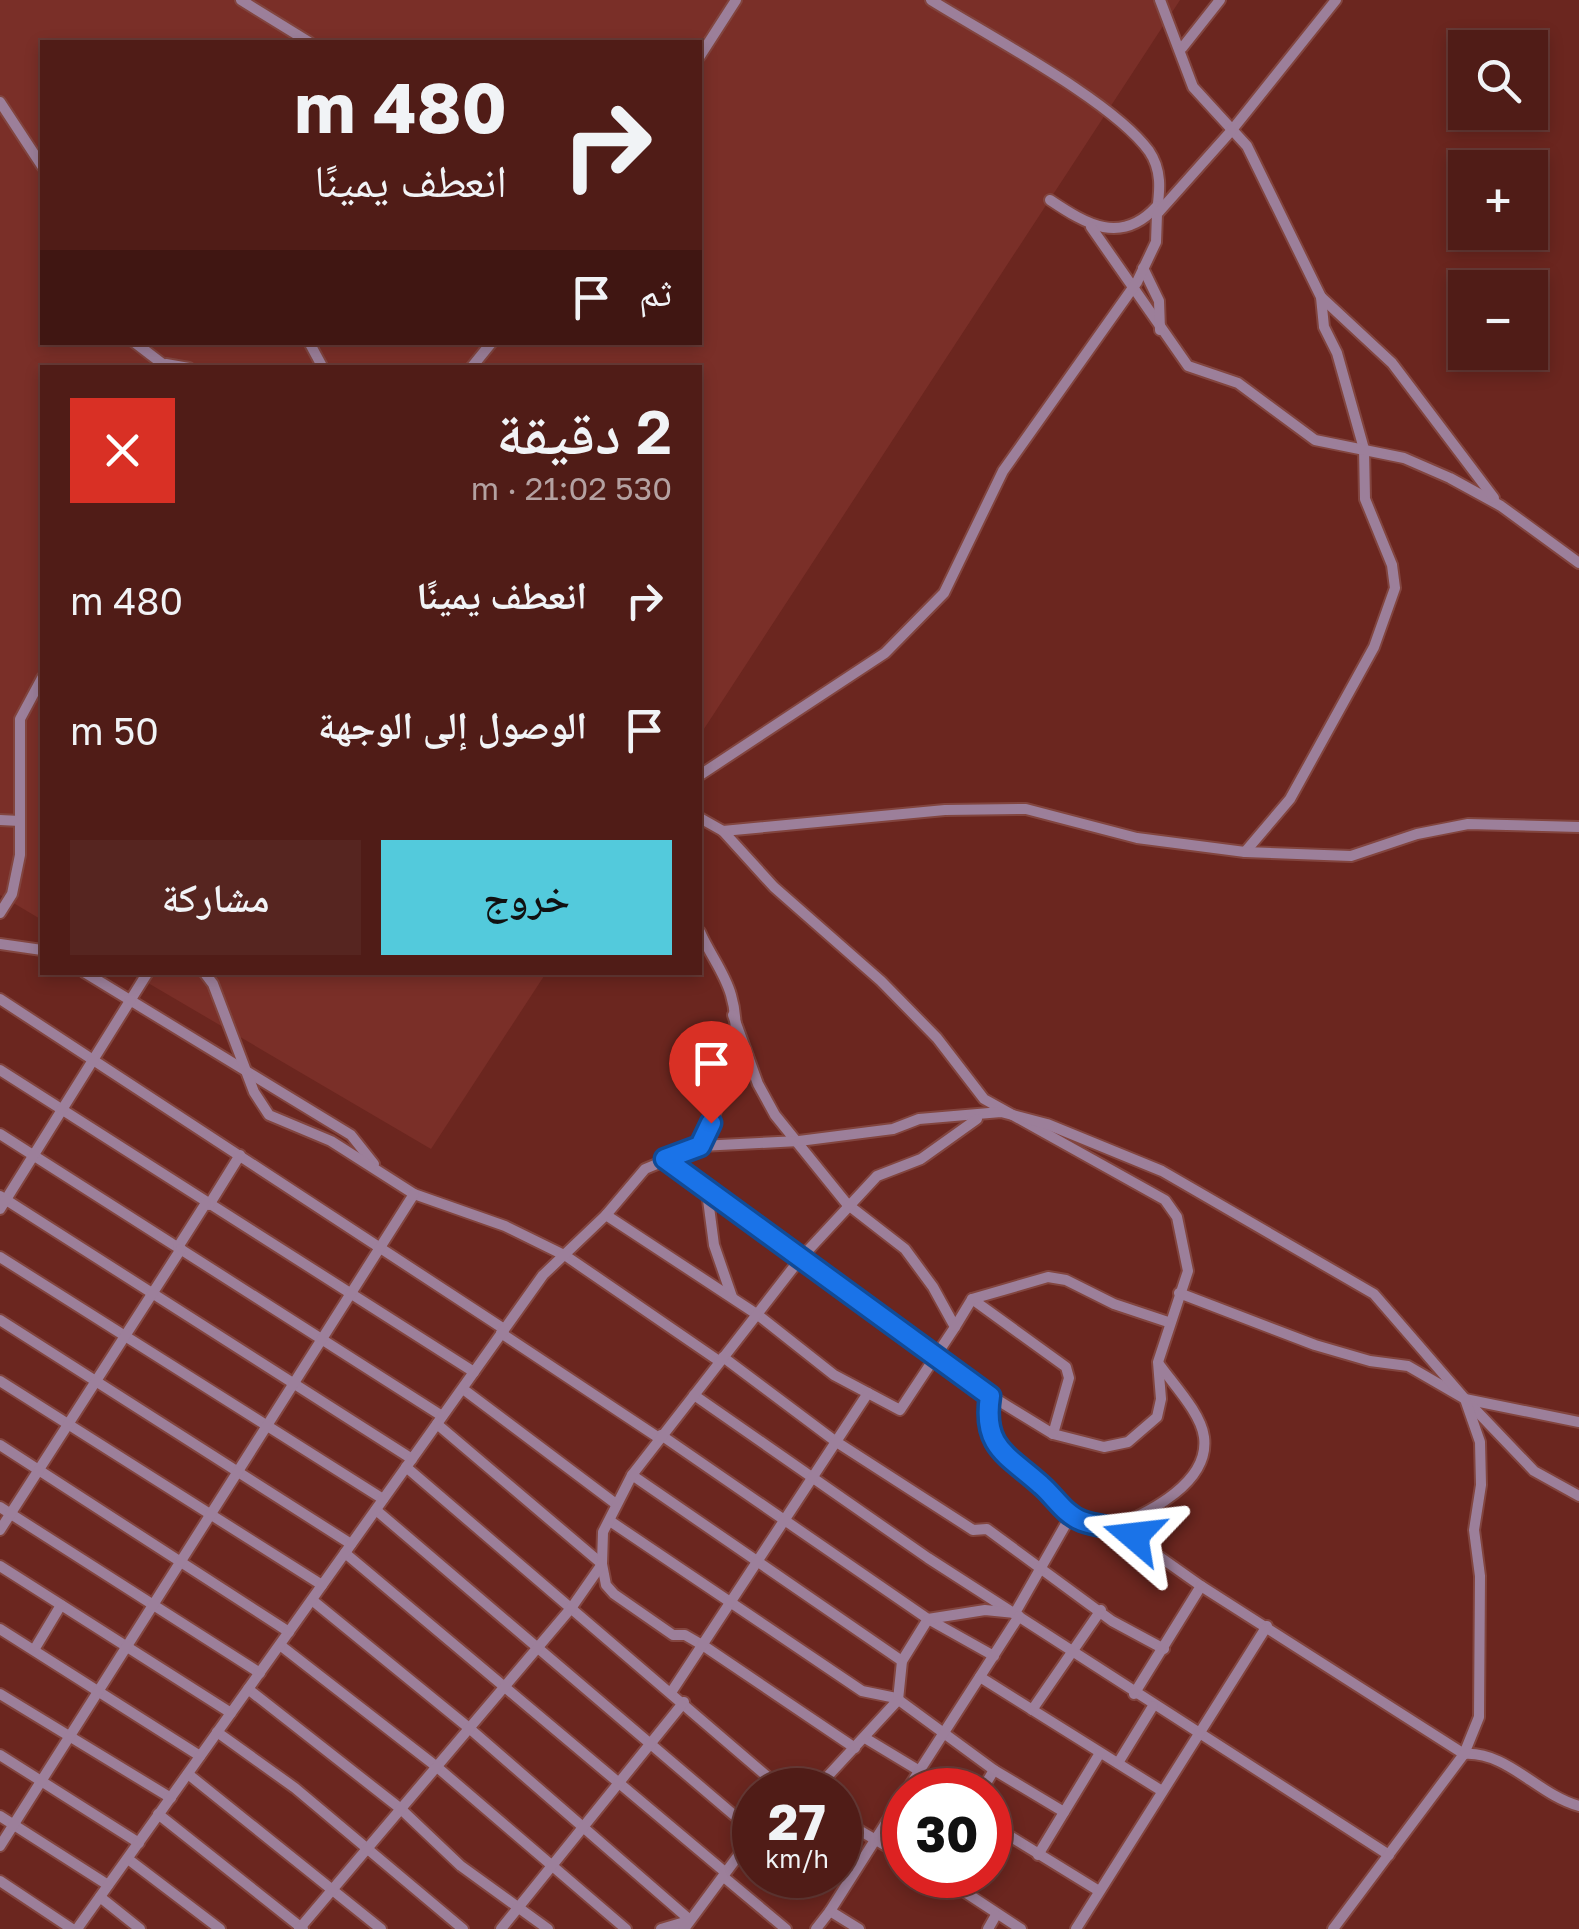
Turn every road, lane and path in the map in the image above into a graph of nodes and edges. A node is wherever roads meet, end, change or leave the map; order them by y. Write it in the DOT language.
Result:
graph roads {
  1 [pos="242,0"];
  2 [pos="736,0"];
  3 [pos="931,0"];
  4 [pos="1160,0"];
  5 [pos="1220,0"];
  6 [pos="1336,0"];
  7 [pos="306,40"];
  8 [pos="1182,48"];
  9 [pos="702,53"];
  10 [pos="0,102"];
  11 [pos="1232,130"];
  12 [pos="40,163"];
  13 [pos="1050,200"];
  14 [pos="1157,209"];
  15 [pos="1091,227"];
  16 [pos="1144,268"];
  17 [pos="1132,289"];
  18 [pos="1321,297"];
  19 [pos="1160,331"];
  20 [pos="138,345"];
  21 [pos="489,345"];
  22 [pos="166,365"];
  23 [pos="473,365"];
  24 [pos="1364,449"];
  25 [pos="1501,506"];
  26 [pos="1579,563"];
  27 [pos="40,682"];
  28 [pos="702,774"];
  29 [pos="702,819"];
  30 [pos="0,820"];
  31 [pos="20,821"];
  32 [pos="1579,827"];
  33 [pos="723,830"];
  34 [pos="1245,852"];
  35 [pos="0,914"];
  36 [pos="702,936"];
  37 [pos="0,944"];
  38 [pos="40,950"];
  39 [pos="89,975"];
  40 [pos="146,975"];
  41 [pos="209,976"];
  42 [pos="0,999"];
  43 [pos="132,999"];
  44 [pos="733,1015"];
  45 [pos="96,1060"];
  46 [pos="244,1067"];
  47 [pos="0,1070"];
  48 [pos="63,1110"];
  49 [pos="1001,1112"];
  50 [pos="982,1116"];
  51 [pos="0,1134"];
  52 [pos="799,1140"];
  53 [pos="700,1146"];
  54 [pos="240,1155"];
  55 [pos="34,1156"];
  56 [pos="665,1159"];
  57 [pos="383,1174"];
  58 [pos="707,1192"];
  59 [pos="414,1194"];
  60 [pos="2,1201"];
  61 [pos="207,1204"];
  62 [pos="847,1204"];
  63 [pos="606,1215"];
  64 [pos="381,1246"];
  65 [pos="179,1248"];
  66 [pos="566,1256"];
  67 [pos="0,1258"];
  68 [pos="800,1258"];
  69 [pos="1180,1293"];
  70 [pos="152,1294"];
  71 [pos="352,1294"];
  72 [pos="733,1298"];
  73 [pos="972,1299"];
  74 [pos="758,1315"];
  75 [pos="0,1320"];
  76 [pos="1168,1322"];
  77 [pos="955,1327"];
  78 [pos="503,1331"];
  79 [pos="126,1334"];
  80 [pos="322,1338"];
  81 [pos="938,1358"];
  82 [pos="721,1359"];
  83 [pos="1158,1362"];
  84 [pos="474,1372"];
  85 [pos="0,1381"];
  86 [pos="96,1381"];
  87 [pos="295,1386"];
  88 [pos="463,1389"];
  89 [pos="868,1394"];
  90 [pos="694,1396"];
  91 [pos="990,1396"];
  92 [pos="1465,1399"];
  93 [pos="440,1420"];
  94 [pos="1579,1422"];
  95 [pos="69,1424"];
  96 [pos="267,1429"];
  97 [pos="1053,1434"];
  98 [pos="660,1436"];
  99 [pos="835,1440"];
  100 [pos="0,1445"];
  101 [pos="409,1463"];
  102 [pos="39,1470"];
  103 [pos="238,1471"];
  104 [pos="632,1475"];
  105 [pos="811,1477"];
  106 [pos="1579,1496"];
  107 [pos="384,1499"];
  108 [pos="616,1504"];
  109 [pos="376,1510"];
  110 [pos="5,1511"];
  111 [pos="211,1514"];
  112 [pos="1071,1515"];
  113 [pos="784,1520"];
  114 [pos="610,1521"];
  115 [pos="1116,1526"];
  116 [pos="0,1530"];
  117 [pos="348,1548"];
  118 [pos="182,1560"];
  119 [pos="758,1560"];
  120 [pos="602,1564"];
  121 [pos="0,1566"];
  122 [pos="1038,1566"];
  123 [pos="322,1585"];
  124 [pos="1201,1586"];
  125 [pos="312,1600"];
  126 [pos="154,1604"];
  127 [pos="732,1604"];
  128 [pos="61,1605"];
  129 [pos="572,1607"];
  130 [pos="1102,1610"];
  131 [pos="1017,1615"];
  132 [pos="928,1618"];
  133 [pos="1267,1626"];
  134 [pos="0,1629"];
  135 [pos="289,1632"];
  136 [pos="280,1645"];
  137 [pos="127,1646"];
  138 [pos="704,1646"];
  139 [pos="537,1648"];
  140 [pos="1164,1649"];
  141 [pos="34,1650"];
  142 [pos="1074,1651"];
  143 [pos="994,1656"];
  144 [pos="902,1661"];
  145 [pos="260,1673"];
  146 [pos="980,1678"];
  147 [pos="504,1687"];
  148 [pos="248,1689"];
  149 [pos="98,1691"];
  150 [pos="672,1692"];
  151 [pos="0,1694"];
  152 [pos="1134,1694"];
  153 [pos="898,1700"];
  154 [pos="684,1702"];
  155 [pos="1153,1706"];
  156 [pos="1032,1710"];
  157 [pos="231,1713"];
  158 [pos="469,1728"];
  159 [pos="217,1732"];
  160 [pos="1199,1732"];
  161 [pos="943,1734"];
  162 [pos="69,1738"];
  163 [pos="865,1738"];
  164 [pos="650,1744"];
  165 [pos="855,1748"];
  166 [pos="1100,1753"];
  167 [pos="1464,1754"];
  168 [pos="0,1755"];
  169 [pos="200,1756"];
  170 [pos="1118,1763"];
  171 [pos="436,1767"];
  172 [pos="758,1768"];
  173 [pos="836,1768"];
  174 [pos="915,1768"];
  175 [pos="919,1768"];
  176 [pos="991,1768"];
  177 [pos="188,1774"];
  178 [pos="41,1781"];
  179 [pos="1012,1781"];
  180 [pos="618,1785"];
  181 [pos="1162,1792"];
  182 [pos="171,1798"];
  183 [pos="1579,1806"];
  184 [pos="401,1809"];
  185 [pos="1064,1812"];
  186 [pos="158,1814"];
  187 [pos="732,1814"];
  188 [pos="0,1816"];
  189 [pos="14,1825"];
  190 [pos="583,1826"];
  191 [pos="882,1832"];
  192 [pos="862,1833"];
  193 [pos="1012,1838"];
  194 [pos="876,1842"];
  195 [pos="138,1843"];
  196 [pos="882,1845"];
  197 [pos="0,1846"];
  198 [pos="364,1848"];
  199 [pos="1038,1855"];
  200 [pos="1389,1855"];
  201 [pos="128,1859"];
  202 [pos="732,1865"];
  203 [pos="550,1868"];
  204 [pos="725,1875"];
  205 [pos="0,1881"];
  206 [pos="108,1885"];
  207 [pos="334,1889"];
  208 [pos="1099,1892"];
  209 [pos="100,1897"];
  210 [pos="972,1898"];
  211 [pos="520,1905"];
  212 [pos="830,1910"];
  213 [pos="996,1915"];
  214 [pos="687,1925"];
  215 [pos="301,1928"];
  216 [pos="74,1929"];
  217 [pos="140,1929"];
  218 [pos="220,1929"];
  219 [pos="381,1929"];
  220 [pos="464,1929"];
  221 [pos="500,1929"];
  222 [pos="548,1929"];
  223 [pos="626,1929"];
  224 [pos="661,1929"];
  225 [pos="786,1929"];
  226 [pos="816,1929"];
  227 [pos="859,1929"];
  228 [pos="988,1929"];
  229 [pos="1021,1929"];
  230 [pos="1076,1929"];
  231 [pos="1333,1929"];
  1 -- 7 [label="street"];
  2 -- 9 [label="street"];
  3 -- 14 [label="street"];
  4 -- 8 [label="street"];
  5 -- 8 [label="street"];
  6 -- 11 [label="street"];
  8 -- 11 [label="street"];
  10 -- 12 [label="street"];
  11 -- 14 [label="street"];
  11 -- 18 [label="street"];
  13 -- 15 [label="street"];
  14 -- 15 [label="street"];
  14 -- 16 [label="street"];
  15 -- 17 [label="street"];
  16 -- 17 [label="street"];
  16 -- 19 [label="street"];
  17 -- 19 [label="street"];
  17 -- 28 [label="street"];
  18 -- 24 [label="street"];
  18 -- 25 [label="street"];
  19 -- 24 [label="street"];
  20 -- 22 [label="street"];
  21 -- 23 [label="street"];
  24 -- 25 [label="street"];
  24 -- 34 [label="street"];
  25 -- 26 [label="street"];
  27 -- 31 [label="street"];
  29 -- 33 [label="street"];
  30 -- 31 [label="street"];
  31 -- 35 [label="street"];
  32 -- 34 [label="street"];
  33 -- 34 [label="street"];
  33 -- 49 [label="street"];
  36 -- 44 [label="street"];
  37 -- 38 [label="street"];
  39 -- 43 [label="street"];
  40 -- 43 [label="street"];
  41 -- 46 [label="street"];
  42 -- 45 [label="street"];
  43 -- 45 [label="street"];
  43 -- 46 [label="street"];
  44 -- 52 [label="street"];
  44 -- 53 [label="street"];
  45 -- 48 [label="street"];
  45 -- 54 [label="street"];
  46 -- 57 [label="street"];
  46 -- 57 [label="street"];
  47 -- 48 [label="street"];
  48 -- 55 [label="street"];
  48 -- 61 [label="street"];
  49 -- 50 [label="street"];
  49 -- 69 [label="street"];
  49 -- 92 [label="street"];
  50 -- 52 [label="street"];
  50 -- 62 [label="street"];
  51 -- 55 [label="street"];
  52 -- 53 [label="street"];
  52 -- 62 [label="street"];
  53 -- 56 [label="street"];
  54 -- 61 [label="street"];
  54 -- 64 [label="street"];
  55 -- 60 [label="street"];
  55 -- 65 [label="street"];
  56 -- 58 [label="street"];
  56 -- 63 [label="street"];
  57 -- 59 [label="street"];
  58 -- 68 [label="street"];
  58 -- 72 [label="street"];
  59 -- 64 [label="street"];
  59 -- 66 [label="street"];
  60 -- 70 [label="street"];
  61 -- 65 [label="street"];
  61 -- 71 [label="street"];
  62 -- 68 [label="street"];
  62 -- 77 [label="street"];
  63 -- 66 [label="street"];
  63 -- 72 [label="street"];
  64 -- 71 [label="street"];
  64 -- 78 [label="street"];
  65 -- 70 [label="street"];
  65 -- 80 [label="street"];
  66 -- 78 [label="street"];
  66 -- 82 [label="street"];
  67 -- 79 [label="street"];
  68 -- 74 [label="street"];
  68 -- 81 [label="street"];
  69 -- 76 [label="street"];
  69 -- 92 [label="street"];
  70 -- 79 [label="street"];
  70 -- 87 [label="street"];
  71 -- 80 [label="street"];
  71 -- 84 [label="street"];
  72 -- 74 [label="street"];
  73 -- 76 [label="street"];
  73 -- 77 [label="street"];
  73 -- 97 [label="street"];
  74 -- 82 [label="street"];
  74 -- 89 [label="street"];
  75 -- 86 [label="street"];
  76 -- 83 [label="street"];
  77 -- 81 [label="street"];
  78 -- 84 [label="street"];
  78 -- 98 [label="street"];
  79 -- 86 [label="street"];
  79 -- 96 [label="street"];
  80 -- 87 [label="street"];
  80 -- 93 [label="street"];
  81 -- 89 [label="street"];
  81 -- 91 [label="street"];
  82 -- 90 [label="street"];
  82 -- 99 [label="street"];
  83 -- 97 [label="street"];
  83 -- 115 [label="street"];
  84 -- 88 [label="street"];
  85 -- 95 [label="street"];
  86 -- 95 [label="street"];
  86 -- 103 [label="street"];
  87 -- 96 [label="street"];
  87 -- 101 [label="street"];
  88 -- 93 [label="street"];
  88 -- 108 [label="street"];
  89 -- 99 [label="street"];
  90 -- 98 [label="street"];
  90 -- 105 [label="street"];
  91 -- 97 [label="street"];
  91 -- 112 [label="street"];
  92 -- 94 [label="street"];
  92 -- 106 [label="street"];
  92 -- 167 [label="street"];
  93 -- 101 [label="street"];
  93 -- 120 [label="street"];
  95 -- 102 [label="street"];
  95 -- 111 [label="street"];
  96 -- 103 [label="street"];
  96 -- 107 [label="street"];
  98 -- 104 [label="street"];
  98 -- 113 [label="street"];
  99 -- 105 [label="street"];
  99 -- 122 [label="street"];
  100 -- 102 [label="street"];
  101 -- 107 [label="street"];
  101 -- 129 [label="street"];
  102 -- 110 [label="street"];
  102 -- 118 [label="street"];
  103 -- 111 [label="street"];
  103 -- 117 [label="street"];
  104 -- 108 [label="street"];
  104 -- 119 [label="street"];
  105 -- 113 [label="street"];
  105 -- 131 [label="street"];
  107 -- 109 [label="street"];
  108 -- 114 [label="street"];
  109 -- 117 [label="street"];
  109 -- 139 [label="street"];
  110 -- 116 [label="street"];
  110 -- 126 [label="street"];
  111 -- 118 [label="street"];
  111 -- 123 [label="street"];
  112 -- 115 [label="street"];
  112 -- 122 [label="street"];
  113 -- 119 [label="street"];
  113 -- 132 [label="street"];
  114 -- 120 [label="street"];
  114 -- 127 [label="street"];
  115 -- 124 [label="street"];
  117 -- 123 [label="street"];
  117 -- 147 [label="street"];
  118 -- 126 [label="street"];
  118 -- 135 [label="street"];
  119 -- 127 [label="street"];
  119 -- 144 [label="street"];
  120 -- 129 [label="street"];
  120 -- 138 [label="street"];
  121 -- 128 [label="street"];
  122 -- 130 [label="street"];
  122 -- 131 [label="street"];
  123 -- 125 [label="street"];
  124 -- 133 [label="street"];
  124 -- 140 [label="street"];
  125 -- 135 [label="street"];
  125 -- 158 [label="street"];
  126 -- 137 [label="street"];
  126 -- 145 [label="street"];
  127 -- 138 [label="street"];
  127 -- 153 [label="street"];
  128 -- 137 [label="street"];
  128 -- 141 [label="street"];
  129 -- 139 [label="street"];
  129 -- 150 [label="street"];
  130 -- 140 [label="street"];
  130 -- 142 [label="street"];
  131 -- 132 [label="street"];
  131 -- 142 [label="street"];
  131 -- 143 [label="street"];
  132 -- 143 [label="street"];
  132 -- 144 [label="street"];
  133 -- 160 [label="street"];
  133 -- 167 [label="street"];
  134 -- 141 [label="street"];
  135 -- 136 [label="street"];
  136 -- 145 [label="street"];
  136 -- 171 [label="street"];
  137 -- 149 [label="street"];
  137 -- 157 [label="street"];
  138 -- 150 [label="street"];
  138 -- 165 [label="street"];
  139 -- 147 [label="street"];
  139 -- 164 [label="street"];
  140 -- 152 [label="street"];
  141 -- 149 [label="street"];
  142 -- 152 [label="street"];
  142 -- 156 [label="street"];
  143 -- 146 [label="street"];
  144 -- 153 [label="street"];
  145 -- 148 [label="street"];
  146 -- 156 [label="street"];
  146 -- 161 [label="street"];
  147 -- 158 [label="street"];
  147 -- 180 [label="street"];
  148 -- 157 [label="street"];
  148 -- 184 [label="street"];
  149 -- 162 [label="street"];
  149 -- 169 [label="street"];
  150 -- 154 [label="street"];
  151 -- 162 [label="street"];
  152 -- 155 [label="street"];
  153 -- 161 [label="street"];
  153 -- 163 [label="street"];
  154 -- 164 [label="street"];
  154 -- 172 [label="street"];
  155 -- 160 [label="street"];
  155 -- 170 [label="street"];
  156 -- 166 [label="street"];
  157 -- 159 [label="street"];
  158 -- 171 [label="street"];
  158 -- 190 [label="street"];
  159 -- 169 [label="street"];
  159 -- 198 [label="street"];
  160 -- 181 [label="street"];
  160 -- 200 [label="street"];
  161 -- 175 [label="street"];
  161 -- 176 [label="street"];
  162 -- 178 [label="street"];
  162 -- 182 [label="street"];
  163 -- 165 [label="street"];
  163 -- 174 [label="street"];
  164 -- 180 [label="street"];
  164 -- 187 [label="street"];
  165 -- 173 [label="street"];
  166 -- 170 [label="street"];
  166 -- 185 [label="street"];
  167 -- 183 [label="street"];
  167 -- 200 [label="street"];
  168 -- 178 [label="street"];
  169 -- 177 [label="street"];
  170 -- 181 [label="street"];
  171 -- 184 [label="street"];
  171 -- 203 [label="street"];
  177 -- 182 [label="street"];
  177 -- 207 [label="street"];
  178 -- 189 [label="street"];
  178 -- 195 [label="street"];
  179 -- 185 [label="street"];
  180 -- 190 [label="street"];
  180 -- 204 [label="street"];
  181 -- 208 [label="street"];
  182 -- 186 [label="street"];
  184 -- 198 [label="street"];
  184 -- 211 [label="street"];
  185 -- 199 [label="street"];
  186 -- 195 [label="street"];
  186 -- 215 [label="street"];
  188 -- 189 [label="street"];
  189 -- 197 [label="street"];
  189 -- 206 [label="street"];
  190 -- 203 [label="street"];
  190 -- 214 [label="street"];
  191 -- 194 [label="street"];
  192 -- 194 [label="street"];
  193 -- 199 [label="street"];
  194 -- 196 [label="street"];
  194 -- 212 [label="street"];
  195 -- 201 [label="street"];
  198 -- 207 [label="street"];
  198 -- 220 [label="street"];
  199 -- 208 [label="street"];
  200 -- 231 [label="street"];
  201 -- 206 [label="street"];
  201 -- 218 [label="street"];
  202 -- 204 [label="street"];
  203 -- 211 [label="street"];
  203 -- 223 [label="street"];
  204 -- 214 [label="street"];
  204 -- 225 [label="street"];
  205 -- 216 [label="street"];
  206 -- 209 [label="street"];
  207 -- 215 [label="street"];
  207 -- 219 [label="street"];
  208 -- 230 [label="street"];
  209 -- 216 [label="street"];
  209 -- 217 [label="street"];
  210 -- 213 [label="street"];
  211 -- 221 [label="street"];
  211 -- 222 [label="street"];
  212 -- 226 [label="street"];
  212 -- 227 [label="street"];
  213 -- 228 [label="street"];
  213 -- 229 [label="street"];
  214 -- 224 [label="street"];
}
